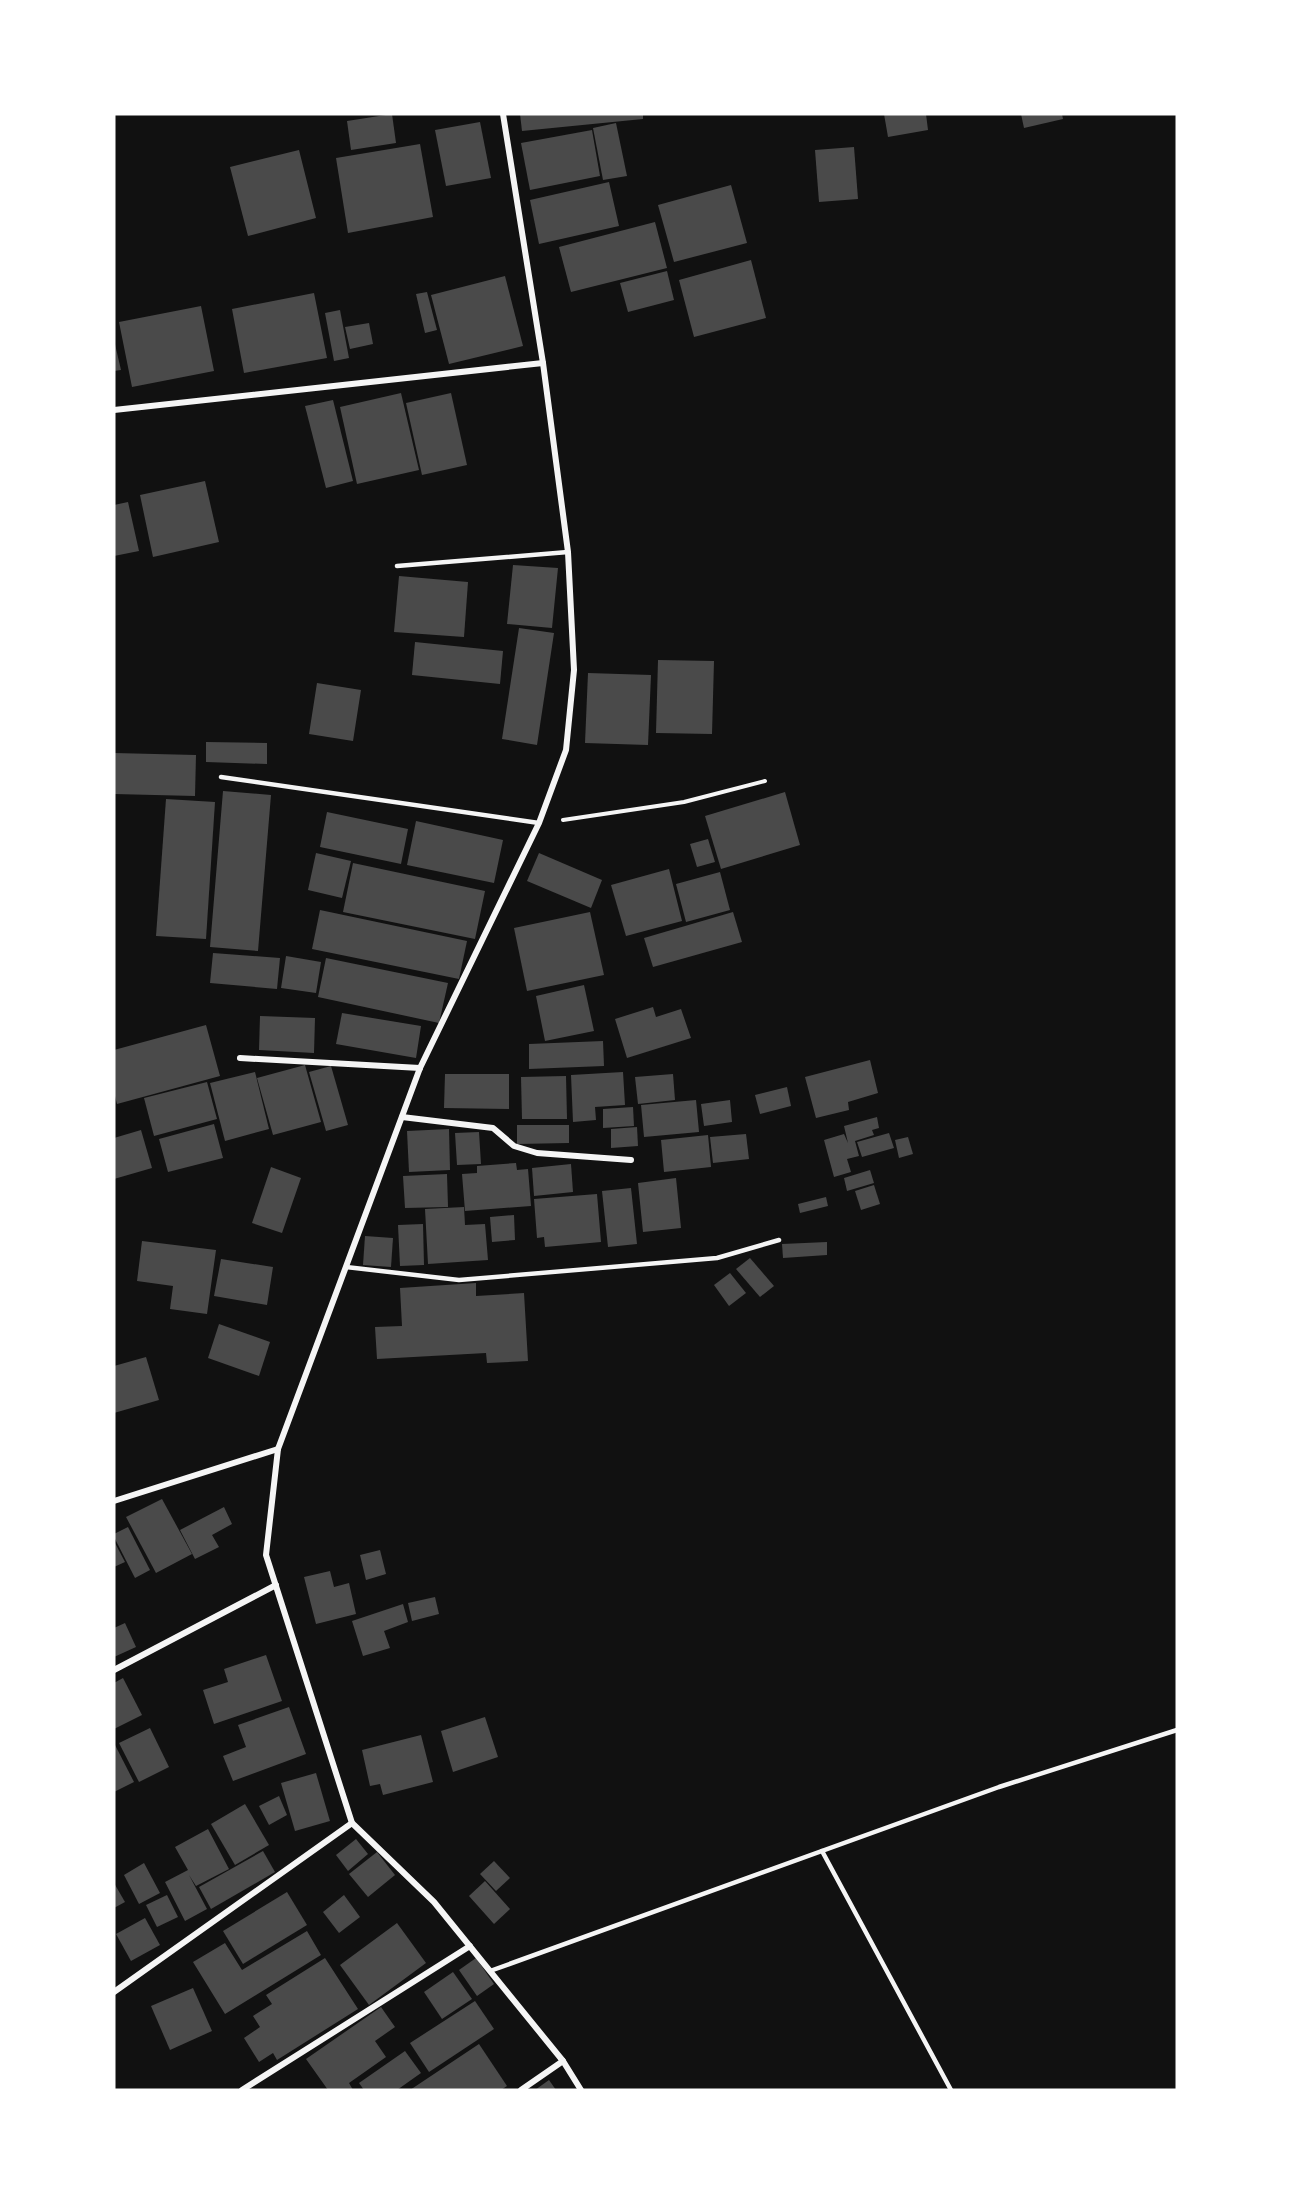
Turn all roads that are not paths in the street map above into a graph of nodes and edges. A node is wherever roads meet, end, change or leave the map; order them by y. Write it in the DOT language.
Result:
graph roads {
  1 [pos="503,114"];
  2 [pos="543,363"];
  3 [pos="114,410"];
  4 [pos="568,552"];
  5 [pos="397,566"];
  6 [pos="220,777"];
  7 [pos="539,823"];
  8 [pos="240,1058"];
  9 [pos="420,1068"];
  10 [pos="402,1117"];
  11 [pos="631,1160"];
  12 [pos="778,1240"];
  13 [pos="346,1267"];
  14 [pos="278,1449"];
  15 [pos="114,1502"];
  16 [pos="276,1585"];
  17 [pos="114,1670"];
  18 [pos="1177,1730"];
  19 [pos="352,1823"];
  20 [pos="822,1851"];
  21 [pos="470,1946"];
  22 [pos="490,1971"];
  23 [pos="114,1992"];
  24 [pos="563,2061"];
  25 [pos="242,2090"];
  26 [pos="521,2090"];
  27 [pos="581,2090"];
  28 [pos="951,2090"];
  1 -- 2 [label="street"];
  2 -- 3 [label="street"];
  2 -- 4 [label="street"];
  4 -- 5 [label="lane"];
  4 -- 7 [label="street"];
  6 -- 7 [label="lane"];
  7 -- 9 [label="street"];
  8 -- 9 [label="street"];
  9 -- 10 [label="street"];
  10 -- 11 [label="street"];
  10 -- 13 [label="street"];
  12 -- 13 [label="lane"];
  13 -- 14 [label="street"];
  14 -- 15 [label="street"];
  14 -- 16 [label="street"];
  16 -- 17 [label="street"];
  16 -- 19 [label="street"];
  18 -- 20 [label="lane"];
  19 -- 21 [label="street"];
  19 -- 23 [label="street"];
  20 -- 22 [label="lane"];
  20 -- 28 [label="lane"];
  21 -- 22 [label="street"];
  21 -- 25 [label="street"];
  22 -- 24 [label="street"];
  24 -- 26 [label="street"];
  24 -- 27 [label="street"];
}
